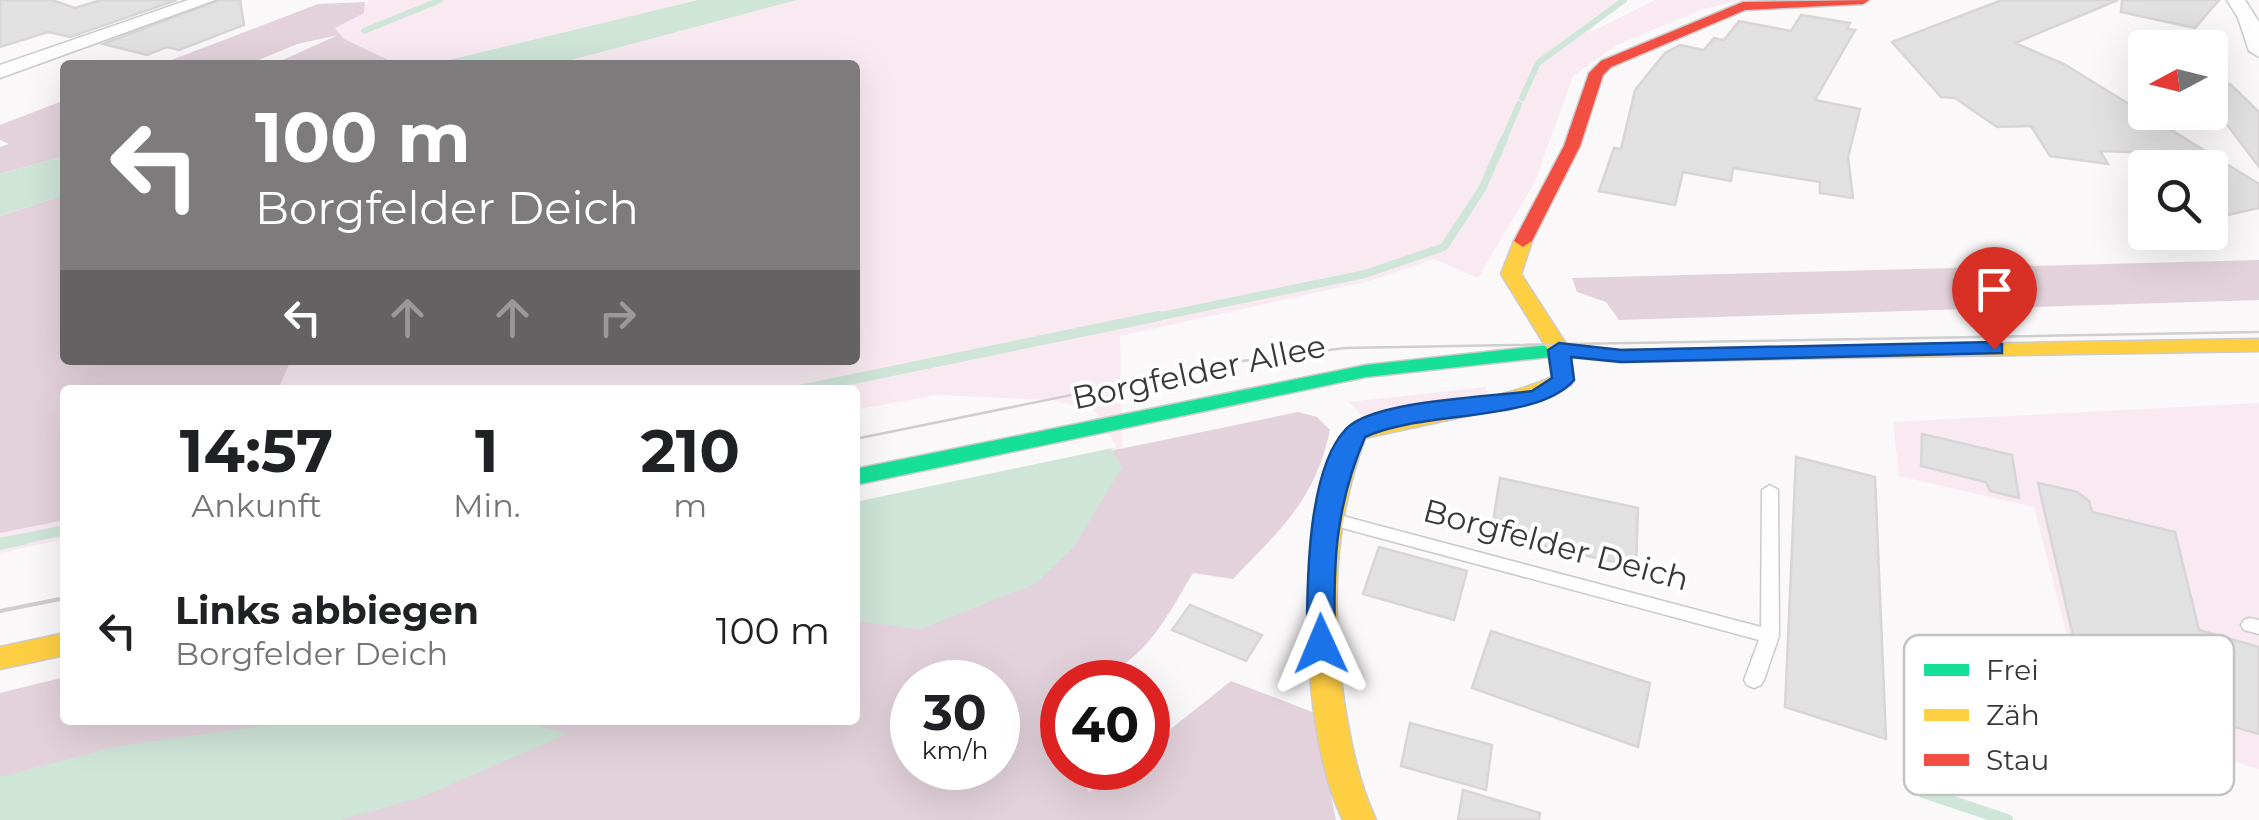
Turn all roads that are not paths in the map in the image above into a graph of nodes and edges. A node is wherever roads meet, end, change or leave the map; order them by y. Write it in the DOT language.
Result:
graph roads {
  1 [pos="206,0"];
  2 [pos="1863,0"];
  3 [pos="2245,9"];
  4 [pos="2259,51"];
  5 [pos="0,72"];
  6 [pos="1604,329"];
  7 [pos="2259,345"];
  8 [pos="1559,350"];
  9 [pos="1298,384"];
  10 [pos="1356,433"];
  11 [pos="860,476"];
  12 [pos="1770,490"];
  13 [pos="1326,517"];
  14 [pos="1770,636"];
  15 [pos="60,645"];
  16 [pos="0,658"];
  17 [pos="1754,680"];
  18 [pos="1360,820"];
  1 -- 5 [label="street"];
  2 -- 8 [label="street"];
  3 -- 4 [label="street"];
  6 -- 8 [label="street, Borgfelder Allee"];
  7 -- 8 [label="street, Borgfelder Allee"];
  8 -- 9 [label="street, Borgfelder Allee"];
  8 -- 10 [label="street"];
  9 -- 10 [label="street"];
  9 -- 11 [label="street, Borgfelder Allee"];
  10 -- 13 [label="street"];
  12 -- 14 [label="lane"];
  13 -- 14 [label="lane, Borgfelder Deich"];
  13 -- 18 [label="street"];
  14 -- 17 [label="lane"];
  15 -- 16 [label="street"];
}
